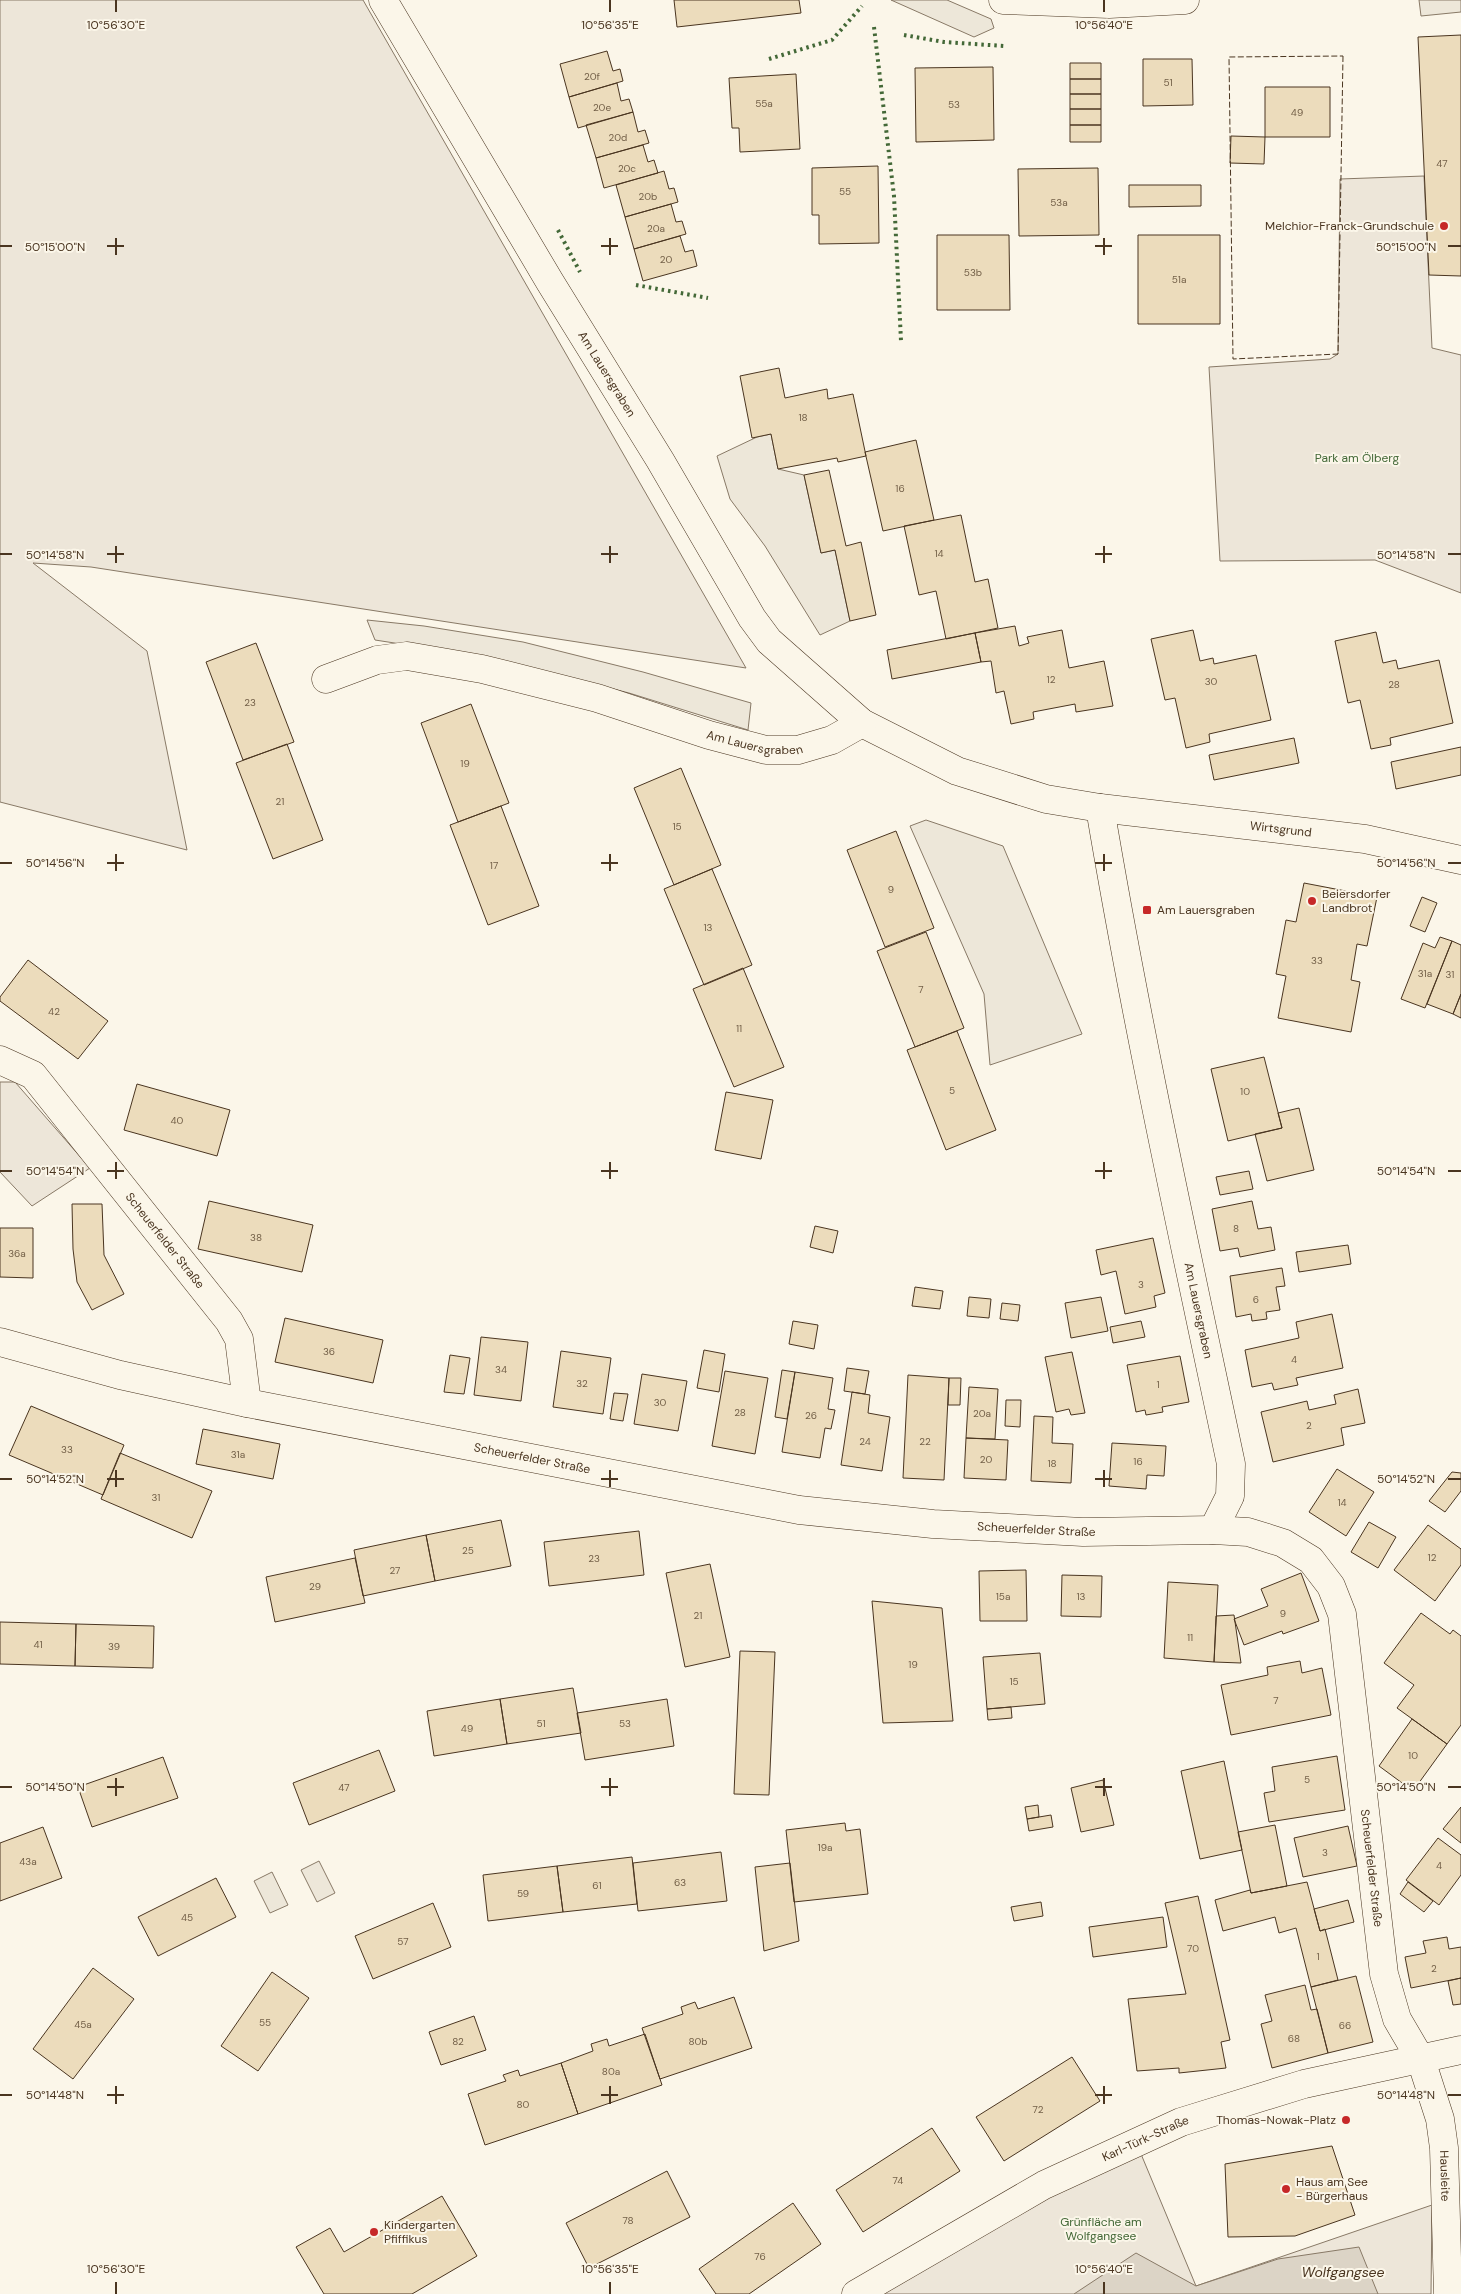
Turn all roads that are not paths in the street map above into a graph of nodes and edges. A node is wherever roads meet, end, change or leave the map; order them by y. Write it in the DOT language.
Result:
graph roads {
  1 [pos="383,0"];
  2 [pos="1003,0"];
  3 [pos="1185,0"];
  4 [pos="326,680"];
  5 [pos="862,723"];
  6 [pos="1100,808"];
  7 [pos="1461,860"];
  8 [pos="0,1060"];
  9 [pos="0,1342"];
  10 [pos="247,1403"];
  11 [pos="1213,1530"];
  12 [pos="1461,2050"];
  13 [pos="1421,2060"];
  14 [pos="856,2294"];
  15 [pos="1448,2294"];
  1 -- 5 [label="street, Am Lauersgraben"];
  2 -- 3 [label="street"];
  4 -- 5 [label="street, Am Lauersgraben"];
  5 -- 6 [label="street, Am Lauersgraben"];
  6 -- 7 [label="street, Wirtsgrund"];
  6 -- 11 [label="street, Am Lauersgraben"];
  8 -- 10 [label="street, Scheuerfelder Straße"];
  9 -- 10 [label="street, Scheuerfelder Straße"];
  10 -- 11 [label="street, Scheuerfelder Straße"];
  11 -- 13 [label="street, Scheuerfelder Straße"];
  12 -- 13 [label="street, Karl-Türk-Straße"];
  13 -- 14 [label="street, Karl-Türk-Straße"];
  13 -- 15 [label="street, Hausleite"];
}
